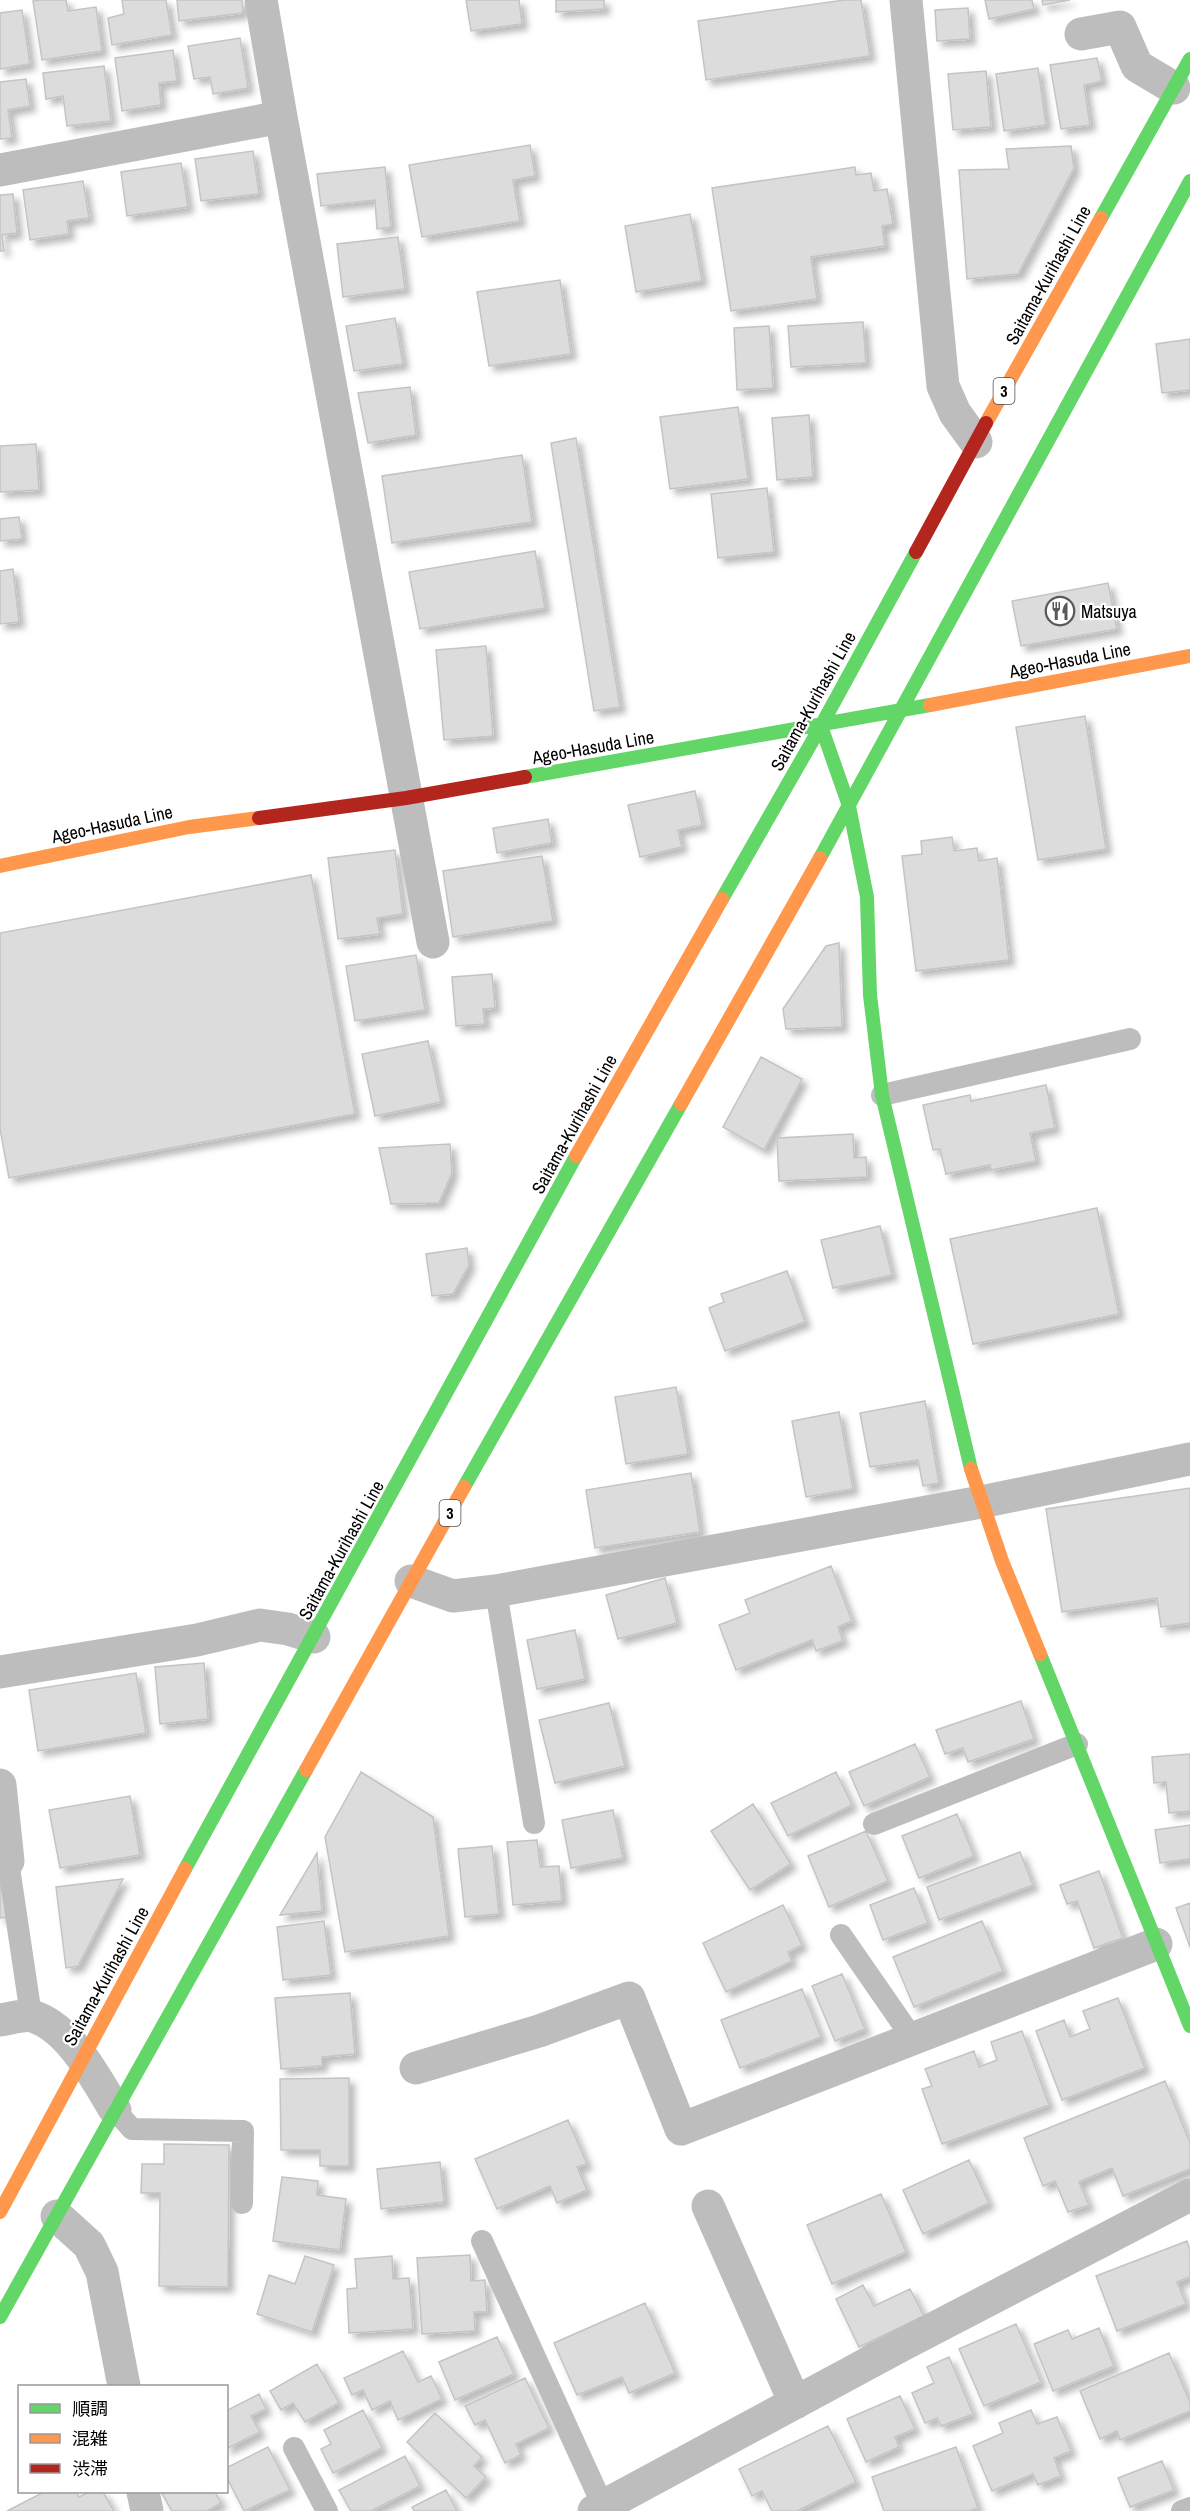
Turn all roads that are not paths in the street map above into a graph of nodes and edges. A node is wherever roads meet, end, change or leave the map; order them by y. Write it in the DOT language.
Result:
graph roads {
  1 [pos="261,0"];
  2 [pos="906,0"];
  3 [pos="1081,34"];
  4 [pos="1190,59"];
  5 [pos="1174,88"];
  6 [pos="281,117"];
  7 [pos="0,170"];
  8 [pos="1190,181"];
  9 [pos="976,442"];
  10 [pos="1190,656"];
  11 [pos="901,710"];
  12 [pos="821,726"];
  13 [pos="406,798"];
  14 [pos="849,806"];
  15 [pos="0,866"];
  16 [pos="433,942"];
  17 [pos="1130,1039"];
  18 [pos="882,1095"];
  19 [pos="1190,1459"];
  20 [pos="981,1502"];
  21 [pos="411,1581"];
  22 [pos="496,1591"];
  23 [pos="314,1636"];
  24 [pos="0,1672"];
  25 [pos="1077,1744"];
  26 [pos="0,1785"];
  27 [pos="534,1823"];
  28 [pos="874,1824"];
  29 [pos="8,1862"];
  30 [pos="842,1935"];
  31 [pos="1156,1944"];
  32 [pos="16,2018"];
  33 [pos="1190,2026"];
  34 [pos="913,2039"];
  35 [pos="82,2057"];
  36 [pos="417,2068"];
  37 [pos="115,2110"];
  38 [pos="1190,2194"];
  39 [pos="242,2203"];
  40 [pos="708,2206"];
  41 [pos="0,2212"];
  42 [pos="57,2216"];
  43 [pos="482,2241"];
  44 [pos="0,2317"];
  45 [pos="124,2385"];
  46 [pos="795,2403"];
  47 [pos="294,2448"];
  48 [pos="143,2493"];
  49 [pos="1190,2508"];
  50 [pos="599,2509"];
  51 [pos="147,2511"];
  52 [pos="327,2511"];
  53 [pos="1182,2511"];
  1 -- 6 [label="street"];
  2 -- 9 [label="street"];
  3 -- 5 [label="street"];
  4 -- 5 [label="main road, Saitama-Kurihashi Line / 3"];
  5 -- 9 [label="main road, Saitama-Kurihashi Line / 3"];
  6 -- 7 [label="street"];
  6 -- 13 [label="street"];
  8 -- 11 [label="main road, 3"];
  9 -- 12 [label="main road, Saitama-Kurihashi Line / 3"];
  10 -- 11 [label="main road, Ageo-Hasuda Line"];
  11 -- 12 [label="main road, Ageo-Hasuda Line"];
  11 -- 14 [label="main road, 3"];
  12 -- 13 [label="main road, Ageo-Hasuda Line"];
  12 -- 14 [label="main road"];
  12 -- 23 [label="main road, Saitama-Kurihashi Line / 3"];
  13 -- 15 [label="main road, Ageo-Hasuda Line"];
  13 -- 16 [label="street"];
  14 -- 18 [label="main road"];
  14 -- 21 [label="main road, 3"];
  17 -- 18 [label="lane"];
  18 -- 20 [label="main road"];
  19 -- 20 [label="street"];
  20 -- 22 [label="street"];
  20 -- 25 [label="main road"];
  21 -- 22 [label="street"];
  21 -- 37 [label="main road, 3"];
  22 -- 27 [label="lane"];
  23 -- 24 [label="street"];
  23 -- 35 [label="main road, Saitama-Kurihashi Line / 3"];
  25 -- 28 [label="lane"];
  25 -- 31 [label="main road"];
  26 -- 29 [label="street"];
  29 -- 32 [label="lane"];
  30 -- 34 [label="lane"];
  31 -- 33 [label="main road"];
  31 -- 34 [label="street"];
  32 -- 35 [label="street"];
  34 -- 36 [label="street"];
  35 -- 37 [label="street"];
  35 -- 41 [label="main road, Saitama-Kurihashi Line / 3"];
  37 -- 39 [label="lane"];
  37 -- 42 [label="main road, 3"];
  38 -- 46 [label="street"];
  40 -- 46 [label="street"];
  42 -- 44 [label="main road, 3"];
  42 -- 45 [label="street"];
  43 -- 50 [label="lane"];
  46 -- 50 [label="street"];
  47 -- 52 [label="lane"];
  48 -- 51 [label="street"];
  49 -- 53 [label="lane"];
}
